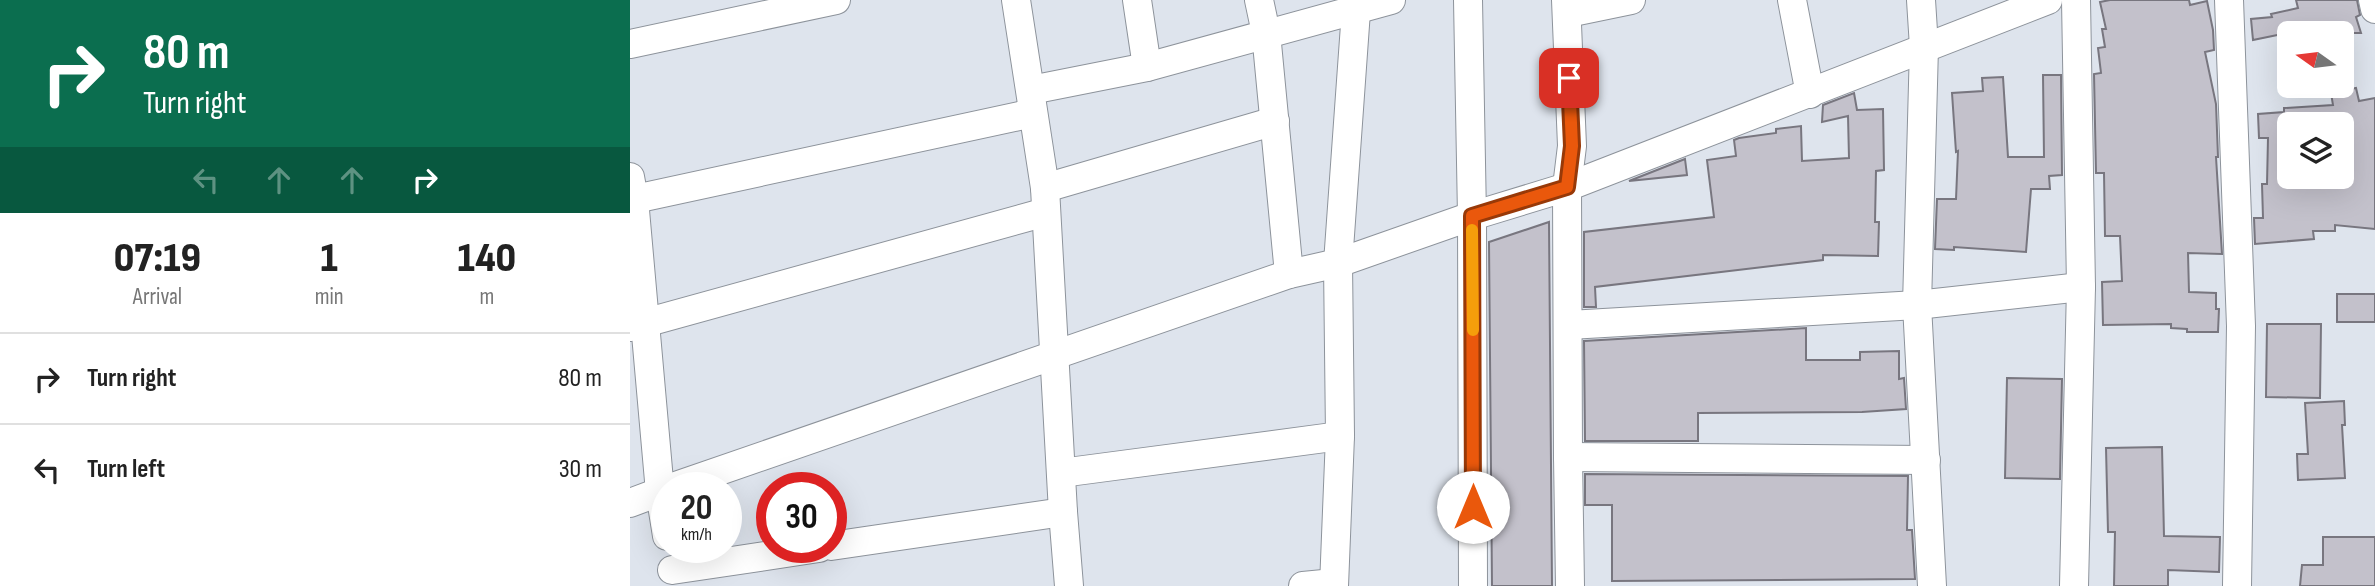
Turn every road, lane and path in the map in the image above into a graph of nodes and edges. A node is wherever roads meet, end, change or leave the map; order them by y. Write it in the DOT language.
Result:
graph roads {
  1 [pos="836,0"];
  2 [pos="1016,0"];
  3 [pos="1137,0"];
  4 [pos="1259,0"];
  5 [pos="1391,0"];
  6 [pos="1468,0"];
  7 [pos="1631,0"];
  8 [pos="1792,0"];
  9 [pos="1921,0"];
  10 [pos="2048,0"];
  11 [pos="2076,0"];
  12 [pos="2229,0"];
  13 [pos="2373,0"];
  14 [pos="1567,7"];
  15 [pos="2375,9"];
  16 [pos="1356,11"];
  17 [pos="1266,33"];
  18 [pos="630,44"];
  19 [pos="1924,47"];
  20 [pos="1147,67"];
  21 [pos="1810,94"];
  22 [pos="1032,102"];
  23 [pos="1275,121"];
  24 [pos="1567,187"];
  25 [pos="631,192"];
  26 [pos="1046,200"];
  27 [pos="1472,216"];
  28 [pos="1338,263"];
  29 [pos="1289,274"];
  30 [pos="2081,287"];
  31 [pos="1917,305"];
  32 [pos="637,324"];
  33 [pos="1569,325"];
  34 [pos="1055,357"];
  35 [pos="1340,436"];
  36 [pos="1567,457"];
  37 [pos="1926,460"];
  38 [pos="662,472"];
  39 [pos="718,472"];
  40 [pos="1061,473"];
  41 [pos="651,495"];
  42 [pos="630,503"];
  43 [pos="1063,512"];
  44 [pos="847,544"];
  45 [pos="756,557"];
  46 [pos="672,568"];
  47 [pos="1334,584"];
  48 [pos="1069,586"];
  49 [pos="1303,586"];
  50 [pos="1473,586"];
  51 [pos="1570,586"];
  52 [pos="1932,586"];
  53 [pos="2074,586"];
  54 [pos="2237,586"];
  1 -- 18 [label="street"];
  2 -- 22 [label="street"];
  3 -- 20 [label="street"];
  4 -- 17 [label="street"];
  5 -- 16 [label="street"];
  6 -- 27 [label="street"];
  7 -- 14 [label="street"];
  8 -- 21 [label="street"];
  9 -- 19 [label="street"];
  10 -- 19 [label="street"];
  11 -- 30 [label="street"];
  12 -- 54 [label="street"];
  13 -- 15 [label="street"];
  14 -- 24 [label="street"];
  16 -- 17 [label="street"];
  16 -- 28 [label="street"];
  17 -- 20 [label="street"];
  17 -- 23 [label="street"];
  19 -- 21 [label="street"];
  19 -- 31 [label="street"];
  20 -- 22 [label="street"];
  21 -- 24 [label="street"];
  22 -- 25 [label="street"];
  22 -- 26 [label="street"];
  23 -- 26 [label="street"];
  23 -- 29 [label="street"];
  24 -- 27 [label="street"];
  24 -- 33 [label="street"];
  25 -- 32 [label="street"];
  26 -- 32 [label="street"];
  26 -- 34 [label="street"];
  27 -- 28 [label="street"];
  27 -- 50 [label="street"];
  28 -- 29 [label="street"];
  28 -- 35 [label="street"];
  29 -- 34 [label="street"];
  30 -- 31 [label="street"];
  30 -- 53 [label="street"];
  31 -- 33 [label="street"];
  31 -- 37 [label="street"];
  32 -- 38 [label="street"];
  33 -- 36 [label="street"];
  34 -- 39 [label="street"];
  34 -- 40 [label="street"];
  35 -- 40 [label="street"];
  35 -- 47 [label="street"];
  36 -- 37 [label="street"];
  36 -- 51 [label="street"];
  37 -- 52 [label="street"];
  40 -- 43 [label="street"];
  41 -- 42 [label="street"];
  43 -- 44 [label="street"];
  43 -- 48 [label="street"];
  45 -- 46 [label="street"];
  47 -- 49 [label="street"];
}
